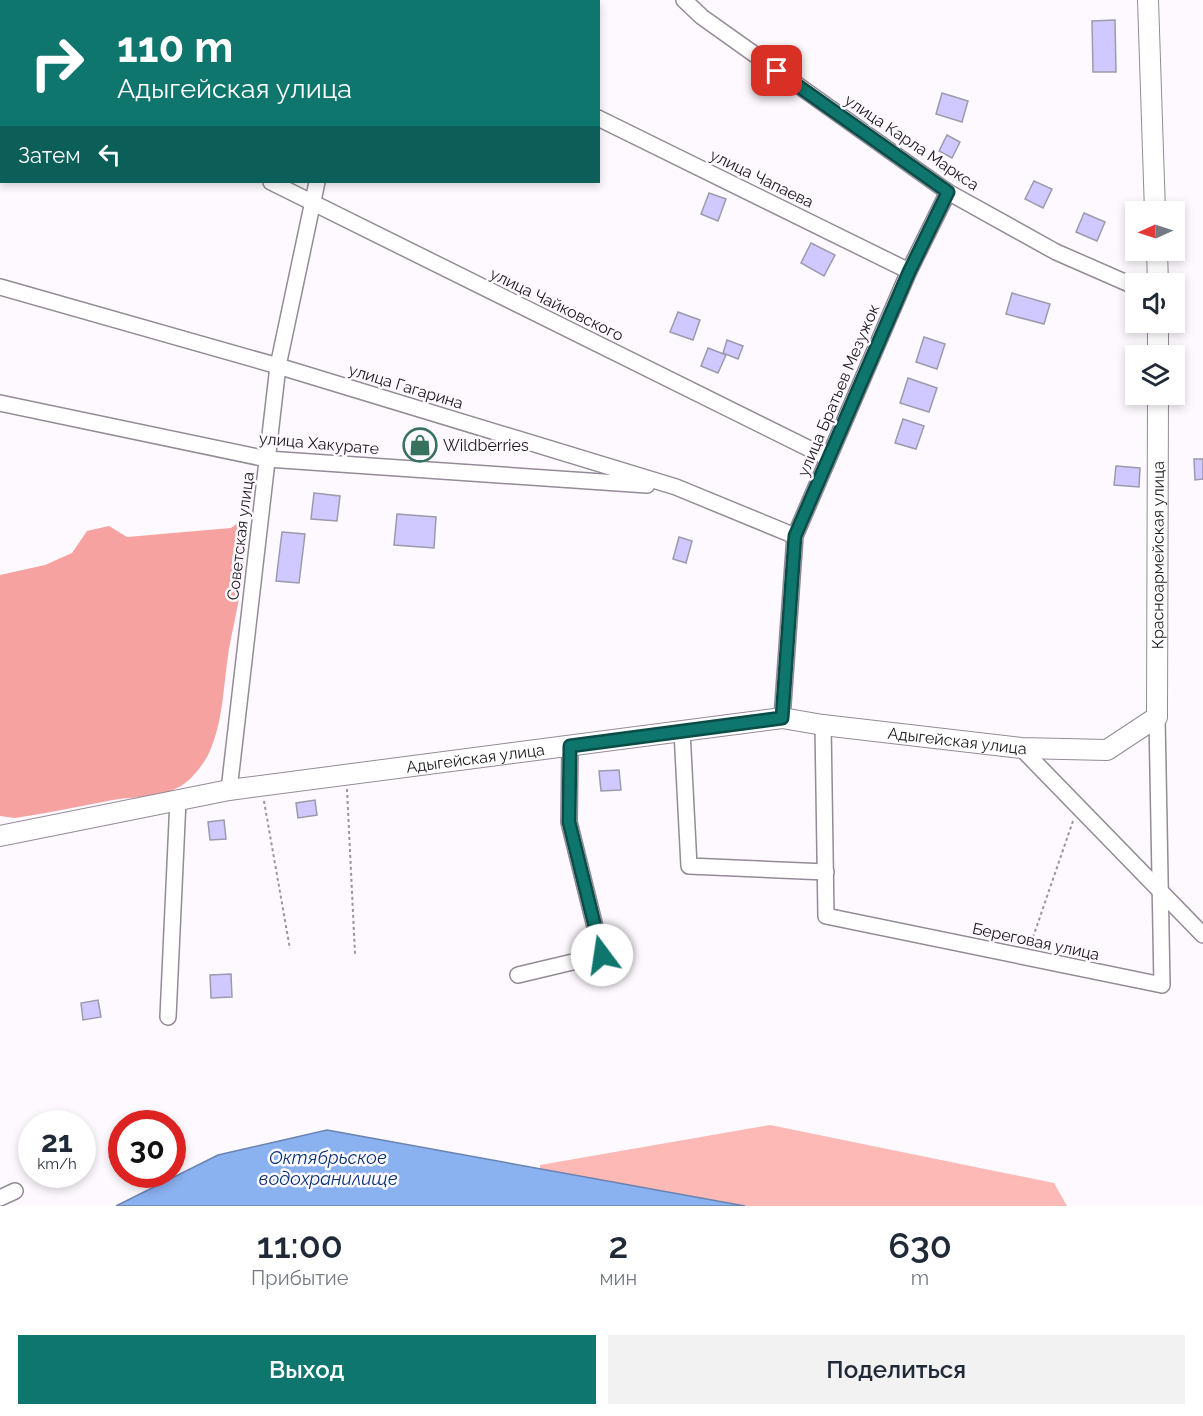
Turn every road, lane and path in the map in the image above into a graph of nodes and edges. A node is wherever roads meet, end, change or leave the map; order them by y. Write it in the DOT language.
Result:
graph roads {
  1 [pos="684,0"];
  2 [pos="1148,0"];
  3 [pos="600,119"];
  4 [pos="273,183"];
  5 [pos="316,183"];
  6 [pos="948,192"];
  7 [pos="1155,201"];
  8 [pos="313,202"];
  9 [pos="909,272"];
  10 [pos="1125,282"];
  11 [pos="0,287"];
  12 [pos="278,366"];
  13 [pos="0,404"];
  14 [pos="1158,405"];
  15 [pos="828,458"];
  16 [pos="267,459"];
  17 [pos="676,487"];
  18 [pos="795,536"];
  19 [pos="1157,717"];
  20 [pos="782,718"];
  21 [pos="823,725"];
  22 [pos="682,731"];
  23 [pos="570,746"];
  24 [pos="1021,748"];
  25 [pos="346,774"];
  26 [pos="262,785"];
  27 [pos="230,790"];
  28 [pos="178,800"];
  29 [pos="1078,807"];
  30 [pos="0,836"];
  31 [pos="826,872"];
  32 [pos="1160,892"];
  33 [pos="1203,935"];
  34 [pos="290,948"];
  35 [pos="354,954"];
  36 [pos="1027,958"];
  37 [pos="518,975"];
  38 [pos="168,1017"];
  39 [pos="15,1191"];
  40 [pos="0,1198"];
  1 -- 6 [label="street, улица Карла Маркса"];
  2 -- 7 [label="main road"];
  3 -- 9 [label="street, улица Чапаева"];
  4 -- 8 [label="street, улица Чайковского"];
  5 -- 8 [label="street, Советская улица"];
  6 -- 9 [label="street, улица Братьев Мезужок"];
  6 -- 10 [label="street, улица Карла Маркса"];
  8 -- 12 [label="street, Советская улица"];
  8 -- 15 [label="street, улица Чайковского"];
  9 -- 15 [label="street, улица Братьев Мезужок"];
  11 -- 12 [label="street, улица Гагарина"];
  12 -- 16 [label="street, Советская улица"];
  12 -- 17 [label="street, улица Гагарина"];
  13 -- 16 [label="street, улица Хакурате"];
  14 -- 19 [label="main road, Красноармейская улица"];
  15 -- 18 [label="street, улица Братьев Мезужок"];
  16 -- 17 [label="street, улица Хакурате"];
  16 -- 27 [label="street, Советская улица"];
  17 -- 18 [label="street, улица Гагарина"];
  18 -- 20 [label="street, улица Братьев Мезужок"];
  19 -- 24 [label="main road, Адыгейская улица"];
  19 -- 32 [label="street, Береговая улица"];
  20 -- 21 [label="main road, Адыгейская улица"];
  20 -- 22 [label="main road, Адыгейская улица"];
  21 -- 24 [label="main road, Адыгейская улица"];
  21 -- 31 [label="street, Береговая улица"];
  22 -- 23 [label="main road, Адыгейская улица"];
  22 -- 31 [label="street"];
  23 -- 25 [label="main road, Адыгейская улица"];
  23 -- 37 [label="street"];
  24 -- 29 [label="street"];
  25 -- 26 [label="main road, Адыгейская улица"];
  25 -- 35 [label="path"];
  26 -- 27 [label="main road, Адыгейская улица"];
  26 -- 34 [label="path"];
  27 -- 28 [label="main road, Адыгейская улица"];
  28 -- 30 [label="main road, Адыгейская улица"];
  28 -- 38 [label="street"];
  29 -- 32 [label="street"];
  29 -- 36 [label="path"];
  31 -- 36 [label="street, Береговая улица"];
  32 -- 33 [label="street"];
  32 -- 36 [label="street, Береговая улица"];
  39 -- 40 [label="street"];
}
